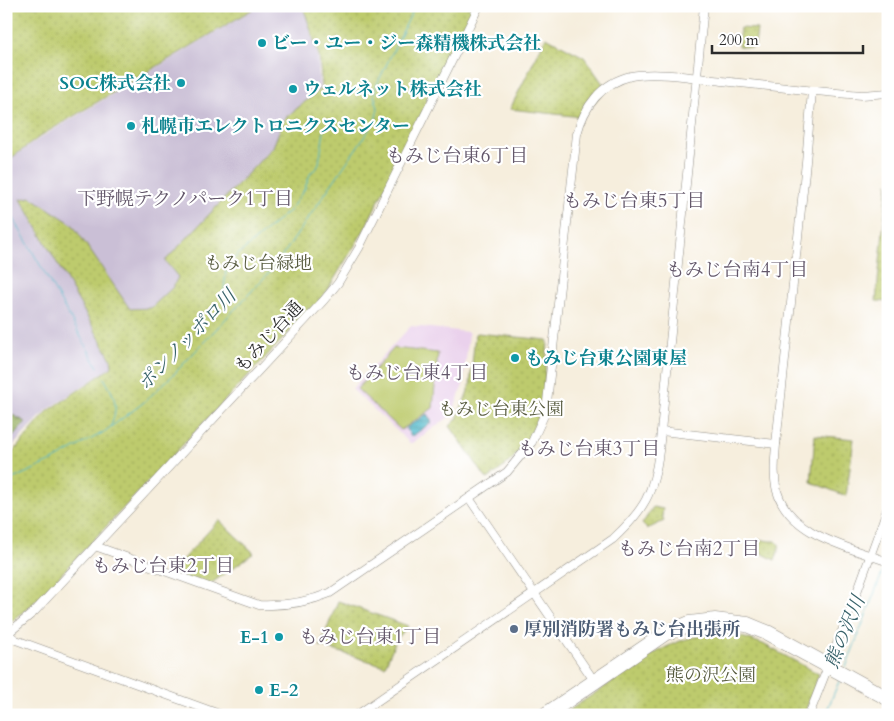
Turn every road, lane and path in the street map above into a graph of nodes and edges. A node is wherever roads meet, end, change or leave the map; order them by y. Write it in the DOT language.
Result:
graph roads {
  1 [pos="479,6"];
  2 [pos="704,6"];
  3 [pos="697,78"];
  4 [pos="812,91"];
  5 [pos="888,92"];
  6 [pos="661,431"];
  7 [pos="776,444"];
  8 [pos="469,498"];
  9 [pos="888,506"];
  10 [pos="95,546"];
  11 [pos="873,556"];
  12 [pos="888,562"];
  13 [pos="534,592"];
  14 [pos="7,635"];
  15 [pos="827,666"];
  16 [pos="847,676"];
  17 [pos="594,681"];
  18 [pos="888,695"];
  19 [pos="888,702"];
  20 [pos="362,713"];
  21 [pos="222,715"];
  22 [pos="539,715"];
  23 [pos="552,715"];
  24 [pos="809,715"];
  1 -- 10 [label="street, もみじ台通"];
  2 -- 3 [label="street"];
  3 -- 4 [label="street"];
  3 -- 6 [label="street"];
  3 -- 8 [label="street"];
  4 -- 5 [label="street"];
  4 -- 7 [label="street"];
  6 -- 7 [label="street"];
  6 -- 13 [label="street"];
  7 -- 11 [label="street"];
  8 -- 10 [label="street"];
  8 -- 13 [label="street"];
  9 -- 11 [label="street"];
  10 -- 14 [label="street, もみじ台通"];
  11 -- 12 [label="street"];
  11 -- 15 [label="street"];
  13 -- 17 [label="street"];
  13 -- 20 [label="street"];
  14 -- 21 [label="street"];
  15 -- 16 [label="street"];
  15 -- 17 [label="street"];
  15 -- 24 [label="street"];
  16 -- 18 [label="street"];
  16 -- 19 [label="street"];
  17 -- 22 [label="street"];
  17 -- 23 [label="street"];
}
